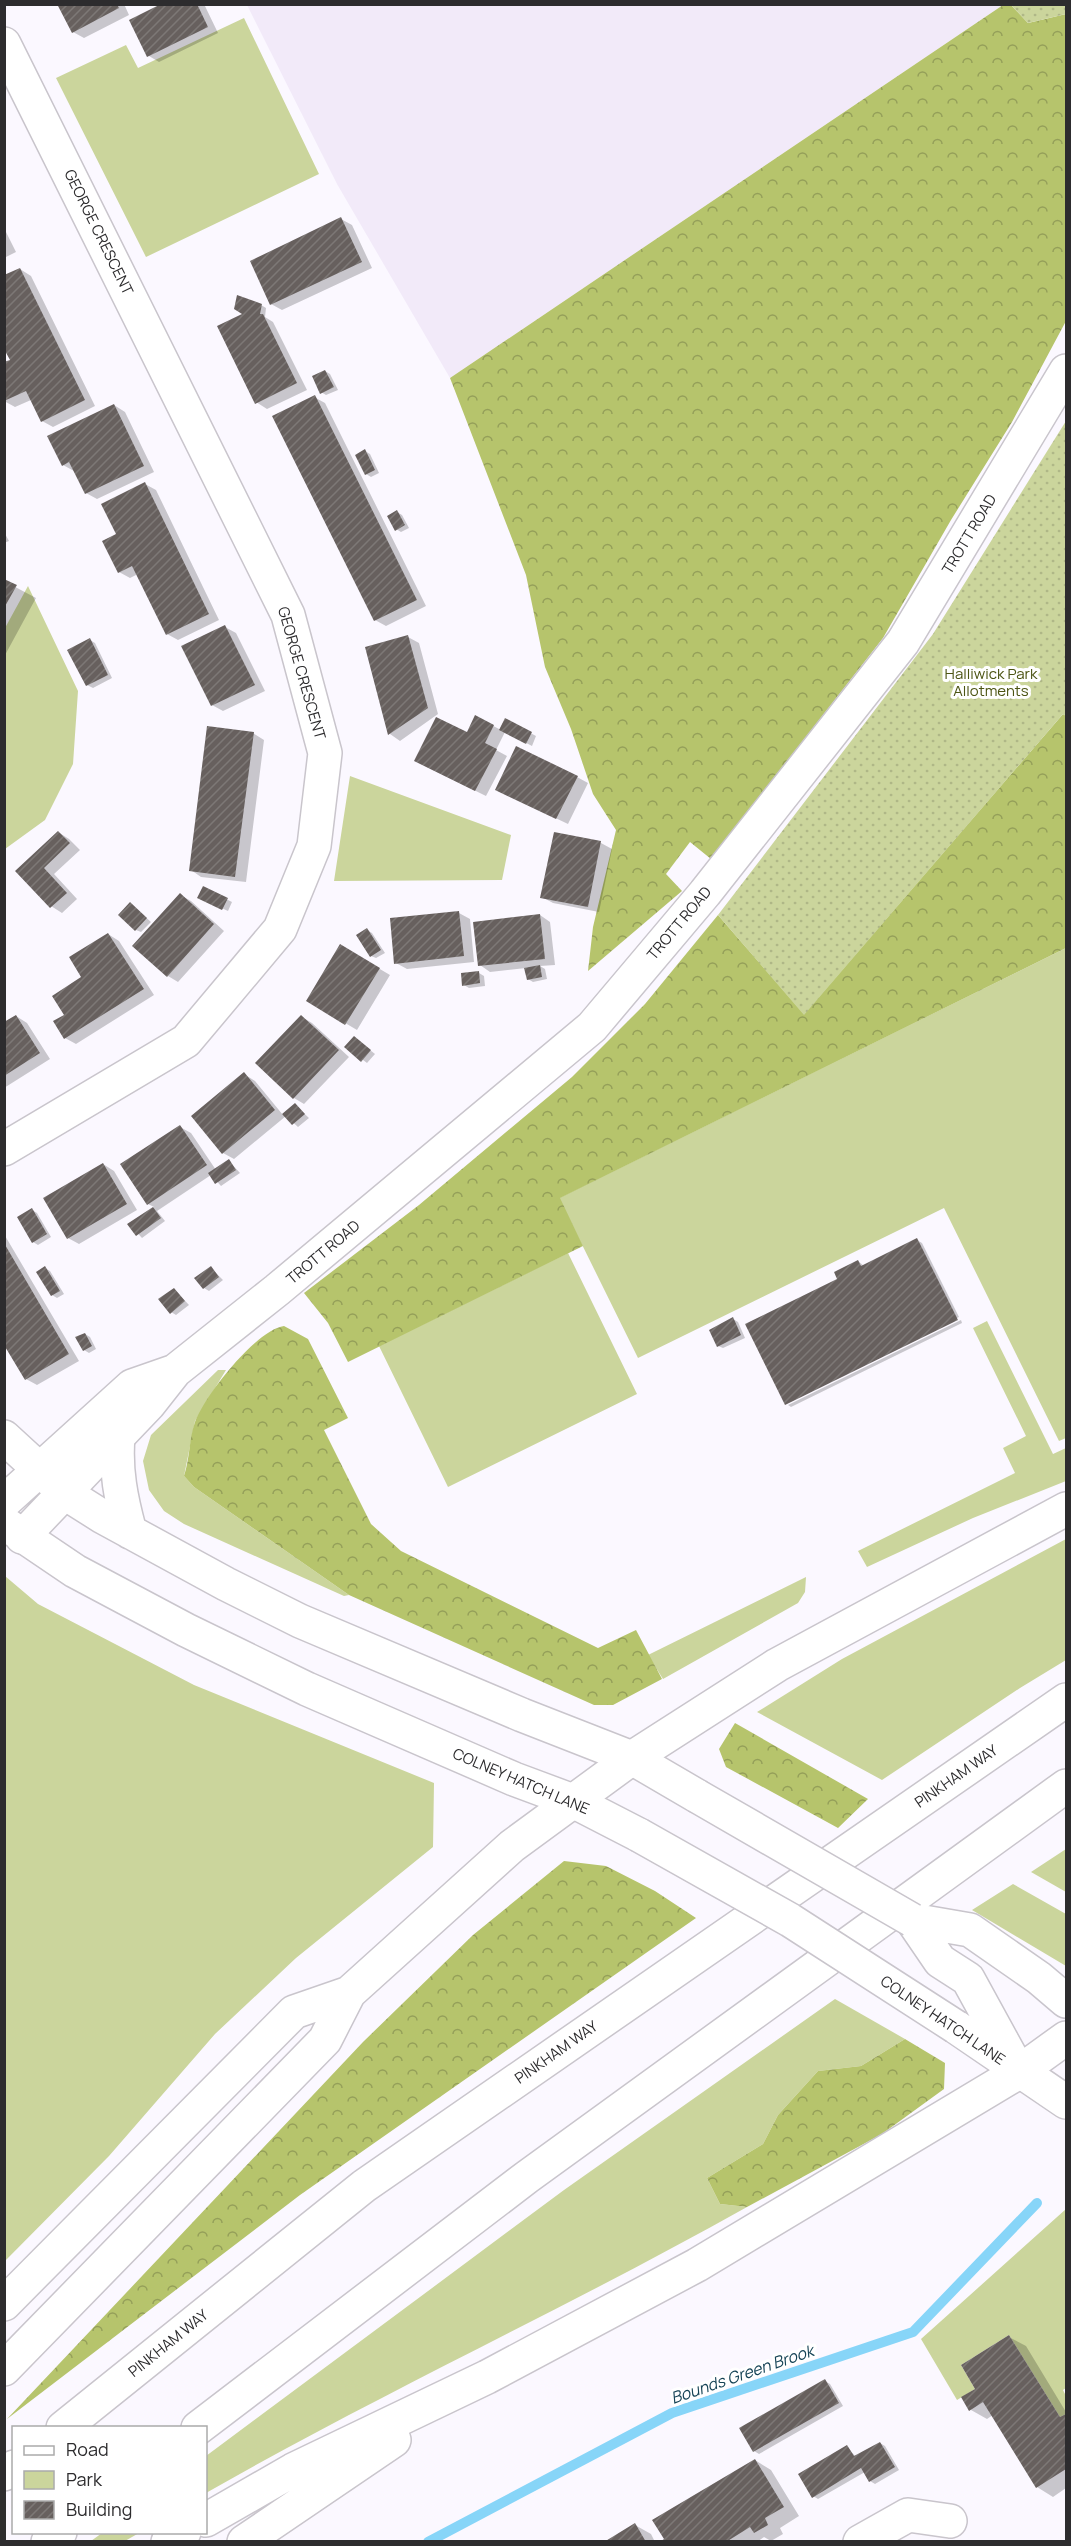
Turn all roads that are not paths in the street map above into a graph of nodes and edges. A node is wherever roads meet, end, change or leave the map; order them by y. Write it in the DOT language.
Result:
graph roads {
  1 [pos="4,44"];
  2 [pos="1066,371"];
  3 [pos="4,1149"];
  4 [pos="175,1371"];
  5 [pos="118,1436"];
  6 [pos="4,1437"];
  7 [pos="39,1469"];
  8 [pos="65,1493"];
  9 [pos="4,1502"];
  10 [pos="1066,1509"];
  11 [pos="13,1530"];
  12 [pos="130,1532"];
  13 [pos="1066,1700"];
  14 [pos="632,1758"];
  15 [pos="1066,1786"];
  16 [pos="573,1801"];
  17 [pos="912,1920"];
  18 [pos="349,1993"];
  19 [pos="1066,2001"];
  20 [pos="1066,2038"];
  21 [pos="1019,2072"];
  22 [pos="1066,2102"];
  23 [pos="4,2304"];
  24 [pos="4,2369"];
  25 [pos="487,2377"];
  26 [pos="64,2426"];
  27 [pos="199,2426"];
  28 [pos="207,2519"];
  29 [pos="950,2521"];
  30 [pos="244,2541"];
  31 [pos="860,2541"];
  1 -- 3 [label="main road, GEORGE CRESCENT"];
  2 -- 4 [label="main road, TROTT ROAD"];
  4 -- 5 [label="main road, TROTT ROAD"];
  4 -- 7 [label="main road, TROTT ROAD"];
  5 -- 8 [label="main road, TROTT ROAD"];
  5 -- 12 [label="main road"];
  6 -- 7 [label="main road, COLNEY HATCH LANE"];
  7 -- 8 [label="main road, COLNEY HATCH LANE"];
  7 -- 9 [label="main road, TROTT ROAD"];
  8 -- 11 [label="main road, TROTT ROAD"];
  8 -- 12 [label="main road, COLNEY HATCH LANE"];
  10 -- 14 [label="main road"];
  11 -- 16 [label="main road, COLNEY HATCH LANE"];
  12 -- 14 [label="main road, COLNEY HATCH LANE"];
  13 -- 26 [label="main road, PINKHAM WAY"];
  14 -- 16 [label="main road"];
  14 -- 17 [label="main road, COLNEY HATCH LANE, bridge"];
  15 -- 27 [label="main road"];
  16 -- 18 [label="main road"];
  16 -- 21 [label="main road, COLNEY HATCH LANE, bridge"];
  17 -- 19 [label="main road, COLNEY HATCH LANE"];
  17 -- 21 [label="main road, COLNEY HATCH LANE"];
  18 -- 23 [label="main road"];
  18 -- 24 [label="main road"];
  20 -- 21 [label="main road"];
  21 -- 22 [label="main road, COLNEY HATCH LANE"];
  21 -- 25 [label="main road"];
  25 -- 28 [label="main road"];
  25 -- 30 [label="main road"];
  29 -- 31 [label="main road"];
}
